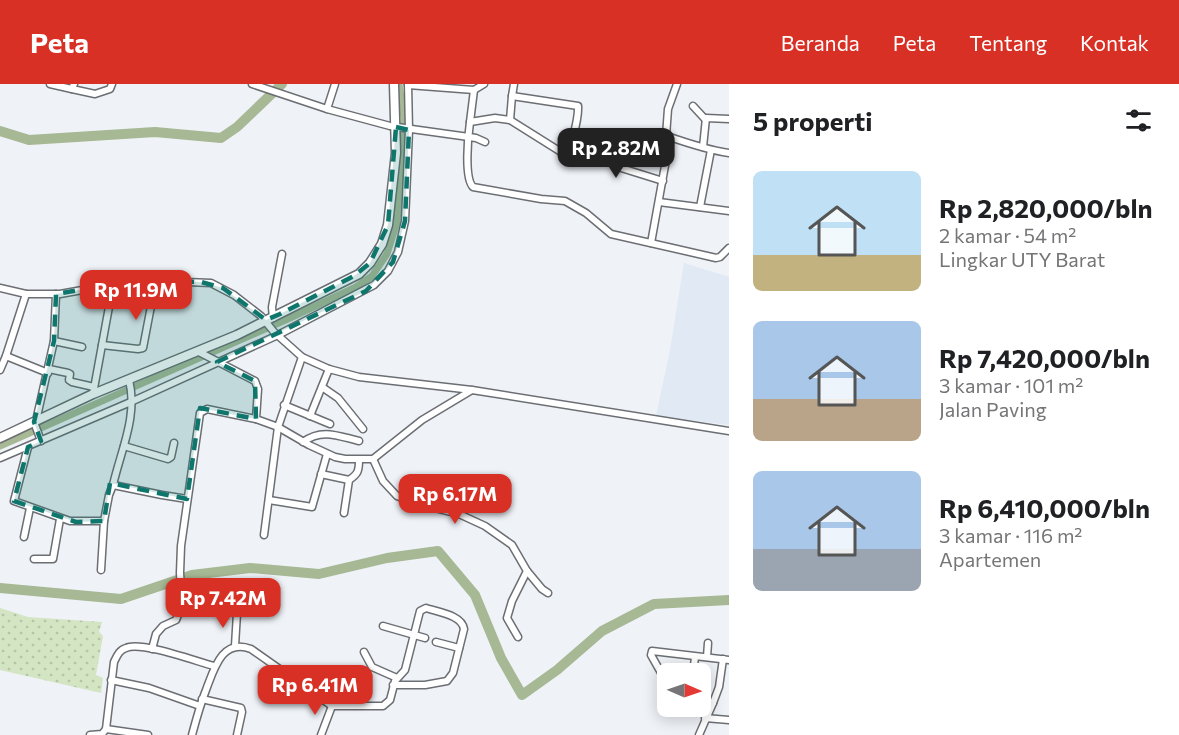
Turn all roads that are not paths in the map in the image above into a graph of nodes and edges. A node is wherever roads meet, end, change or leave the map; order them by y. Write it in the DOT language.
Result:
graph roads {
  1 [pos="50,84"];
  2 [pos="112,84"];
  3 [pos="252,84"];
  4 [pos="335,84"];
  5 [pos="394,84"];
  6 [pos="408,84"];
  7 [pos="484,84"];
  8 [pos="514,84"];
  9 [pos="677,84"];
  10 [pos="73,87"];
  11 [pos="474,90"];
  12 [pos="512,96"];
  13 [pos="693,106"];
  14 [pos="327,109"];
  15 [pos="705,119"];
  16 [pos="729,119"];
  17 [pos="510,120"];
  18 [pos="470,122"];
  19 [pos="397,127"];
  20 [pos="408,130"];
  21 [pos="468,137"];
  22 [pos="668,137"];
  23 [pos="623,140"];
  24 [pos="485,142"];
  25 [pos="703,147"];
  26 [pos="711,150"];
  27 [pos="729,153"];
  28 [pos="569,154"];
  29 [pos="663,181"];
  30 [pos="659,202"];
  31 [pos="700,207"];
  32 [pos="729,211"];
  33 [pos="651,243"];
  34 [pos="729,248"];
  35 [pos="282,254"];
  36 [pos="156,280"];
  37 [pos="113,285"];
  38 [pos="0,288"];
  39 [pos="26,294"];
  40 [pos="56,294"];
  41 [pos="268,320"];
  42 [pos="276,334"];
  43 [pos="54,341"];
  44 [pos="102,345"];
  45 [pos="82,347"];
  46 [pos="200,353"];
  47 [pos="6,356"];
  48 [pos="302,357"];
  49 [pos="216,362"];
  50 [pos="329,369"];
  51 [pos="0,370"];
  52 [pos="48,371"];
  53 [pos="130,384"];
  54 [pos="322,387"];
  55 [pos="472,390"];
  56 [pos="94,391"];
  57 [pos="133,400"];
  58 [pos="284,405"];
  59 [pos="310,416"];
  60 [pos="256,419"];
  61 [pos="35,423"];
  62 [pos="330,424"];
  63 [pos="278,427"];
  64 [pos="363,429"];
  65 [pos="729,431"];
  66 [pos="0,438"];
  67 [pos="40,439"];
  68 [pos="359,441"];
  69 [pos="303,442"];
  70 [pos="174,443"];
  71 [pos="124,446"];
  72 [pos="28,447"];
  73 [pos="327,454"];
  74 [pos="0,458"];
  75 [pos="373,459"];
  76 [pos="359,460"];
  77 [pos="321,474"];
  78 [pos="349,480"];
  79 [pos="113,484"];
  80 [pos="187,499"];
  81 [pos="269,500"];
  82 [pos="30,508"];
  83 [pos="344,513"];
  84 [pos="60,519"];
  85 [pos="104,521"];
  86 [pos="264,535"];
  87 [pos="24,537"];
  88 [pos="34,559"];
  89 [pos="101,570"];
  90 [pos="527,571"];
  91 [pos="548,593"];
  92 [pos="237,613"];
  93 [pos="383,626"];
  94 [pos="413,635"];
  95 [pos="425,638"];
  96 [pos="518,638"];
  97 [pos="436,642"];
  98 [pos="708,643"];
  99 [pos="235,646"];
  100 [pos="459,648"];
  101 [pos="152,649"];
  102 [pos="364,652"];
  103 [pos="694,657"];
  104 [pos="707,657"];
  105 [pos="726,660"];
  106 [pos="694,663"];
  107 [pos="214,666"];
  108 [pos="657,666"];
  109 [pos="397,678"];
  110 [pos="111,680"];
  111 [pos="393,685"];
  112 [pos="201,703"];
  113 [pos="712,703"];
  114 [pos="332,706"];
  115 [pos="705,718"];
  116 [pos="729,720"];
  117 [pos="106,729"];
  118 [pos="90,735"];
  119 [pos="148,735"];
  120 [pos="192,735"];
  121 [pos="237,735"];
  122 [pos="321,735"];
  123 [pos="699,735"];
  1 -- 10 [label="street"];
  2 -- 10 [label="street"];
  3 -- 14 [label="street"];
  4 -- 14 [label="street"];
  5 -- 19 [label="street"];
  6 -- 11 [label="street"];
  6 -- 20 [label="street"];
  7 -- 11 [label="street"];
  8 -- 12 [label="street"];
  9 -- 22 [label="street"];
  11 -- 18 [label="street"];
  12 -- 17 [label="street"];
  12 -- 28 [label="street"];
  13 -- 15 [label="street"];
  14 -- 19 [label="street"];
  15 -- 16 [label="street"];
  15 -- 25 [label="street"];
  17 -- 18 [label="street"];
  17 -- 28 [label="street"];
  18 -- 21 [label="street"];
  19 -- 20 [label="street"];
  19 -- 41 [label="street"];
  20 -- 21 [label="street"];
  20 -- 42 [label="street"];
  21 -- 24 [label="street"];
  21 -- 33 [label="street"];
  22 -- 23 [label="street"];
  22 -- 25 [label="street"];
  22 -- 29 [label="street"];
  23 -- 28 [label="street"];
  23 -- 29 [label="street"];
  25 -- 26 [label="street"];
  26 -- 27 [label="street"];
  26 -- 31 [label="street"];
  29 -- 30 [label="street"];
  30 -- 31 [label="street"];
  30 -- 33 [label="street"];
  31 -- 32 [label="street"];
  33 -- 34 [label="street"];
  35 -- 41 [label="street"];
  36 -- 37 [label="street"];
  36 -- 41 [label="street"];
  36 -- 44 [label="street"];
  37 -- 40 [label="street"];
  37 -- 44 [label="street"];
  38 -- 39 [label="street"];
  39 -- 40 [label="street"];
  39 -- 47 [label="street"];
  40 -- 43 [label="street"];
  41 -- 42 [label="street"];
  41 -- 46 [label="street"];
  42 -- 48 [label="street"];
  42 -- 49 [label="street"];
  43 -- 45 [label="street"];
  43 -- 52 [label="street"];
  44 -- 56 [label="street"];
  46 -- 49 [label="street"];
  46 -- 53 [label="street"];
  47 -- 51 [label="street"];
  47 -- 52 [label="street"];
  48 -- 50 [label="street"];
  48 -- 58 [label="street"];
  49 -- 57 [label="street"];
  49 -- 60 [label="street"];
  50 -- 54 [label="street"];
  50 -- 55 [label="street"];
  52 -- 56 [label="street"];
  52 -- 61 [label="street"];
  53 -- 56 [label="street"];
  53 -- 57 [label="street"];
  54 -- 59 [label="street"];
  54 -- 64 [label="street"];
  55 -- 65 [label="street"];
  55 -- 75 [label="street"];
  56 -- 61 [label="street"];
  57 -- 67 [label="street"];
  57 -- 71 [label="street"];
  58 -- 59 [label="street"];
  58 -- 63 [label="street"];
  59 -- 62 [label="street"];
  60 -- 63 [label="street"];
  60 -- 80 [label="street"];
  61 -- 66 [label="street"];
  61 -- 67 [label="street"];
  63 -- 69 [label="street"];
  63 -- 81 [label="street"];
  67 -- 72 [label="street"];
  68 -- 69 [label="street"];
  69 -- 73 [label="street"];
  70 -- 71 [label="street"];
  71 -- 79 [label="street"];
  72 -- 74 [label="street"];
  72 -- 82 [label="street"];
  73 -- 76 [label="street"];
  73 -- 77 [label="street"];
  75 -- 76 [label="street"];
  75 -- 90 [label="street"];
  76 -- 78 [label="street"];
  77 -- 78 [label="street"];
  77 -- 81 [label="street"];
  78 -- 83 [label="street"];
  79 -- 80 [label="street"];
  79 -- 85 [label="street"];
  80 -- 101 [label="street"];
  81 -- 86 [label="street"];
  82 -- 84 [label="street"];
  82 -- 87 [label="street"];
  84 -- 85 [label="street"];
  84 -- 88 [label="street"];
  85 -- 89 [label="street"];
  90 -- 91 [label="street"];
  90 -- 96 [label="street"];
  92 -- 99 [label="street"];
  93 -- 94 [label="street"];
  94 -- 95 [label="street"];
  94 -- 100 [label="street"];
  94 -- 109 [label="street"];
  97 -- 100 [label="street"];
  98 -- 104 [label="street"];
  99 -- 107 [label="street"];
  99 -- 114 [label="street"];
  100 -- 111 [label="street"];
  101 -- 107 [label="street"];
  101 -- 110 [label="street"];
  102 -- 109 [label="street"];
  103 -- 104 [label="street"];
  103 -- 106 [label="street"];
  103 -- 108 [label="street"];
  104 -- 105 [label="street"];
  105 -- 113 [label="street"];
  107 -- 112 [label="street"];
  109 -- 111 [label="street"];
  110 -- 112 [label="street"];
  110 -- 117 [label="street"];
  111 -- 114 [label="street"];
  112 -- 120 [label="street"];
  112 -- 121 [label="street"];
  113 -- 115 [label="street"];
  114 -- 122 [label="street"];
  115 -- 116 [label="street"];
  115 -- 123 [label="street"];
  117 -- 118 [label="street"];
  117 -- 119 [label="street"];
}
